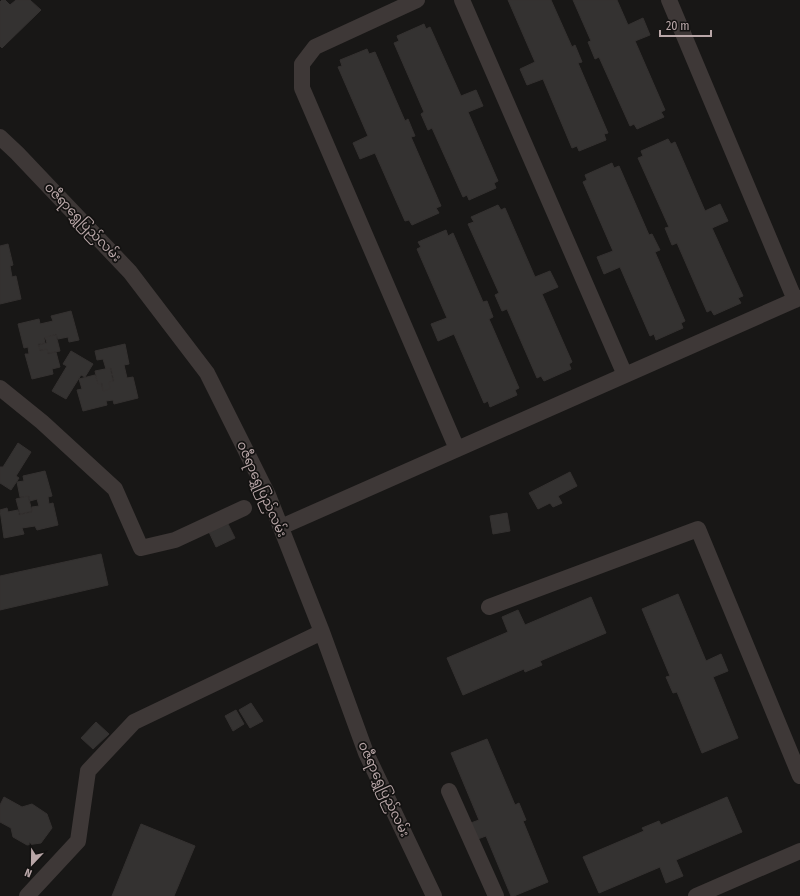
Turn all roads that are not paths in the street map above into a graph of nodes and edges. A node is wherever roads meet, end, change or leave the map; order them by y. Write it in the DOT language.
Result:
graph roads {
  1 [pos="417,0"];
  2 [pos="462,0"];
  3 [pos="669,0"];
  4 [pos="0,137"];
  5 [pos="798,299"];
  6 [pos="625,375"];
  7 [pos="0,388"];
  8 [pos="457,448"];
  9 [pos="244,508"];
  10 [pos="281,527"];
  11 [pos="489,607"];
  12 [pos="322,632"];
  13 [pos="800,776"];
  14 [pos="450,791"];
  15 [pos="800,850"];
  16 [pos="27,896"];
  17 [pos="434,896"];
  18 [pos="496,896"];
  19 [pos="696,896"];
  1 -- 8 [label="street"];
  2 -- 6 [label="street"];
  3 -- 5 [label="street"];
  4 -- 10 [label="street, ဝဇီရာရွှေပြည်လမ်း"];
  5 -- 6 [label="street"];
  6 -- 8 [label="street"];
  7 -- 9 [label="street"];
  8 -- 10 [label="street"];
  10 -- 12 [label="street, ဝဇီရာရွှေပြည်လမ်း"];
  11 -- 13 [label="street"];
  12 -- 16 [label="street"];
  12 -- 17 [label="street, ဝဇီရာရွှေပြည်လမ်း"];
  14 -- 18 [label="street"];
  15 -- 19 [label="street"];
}
